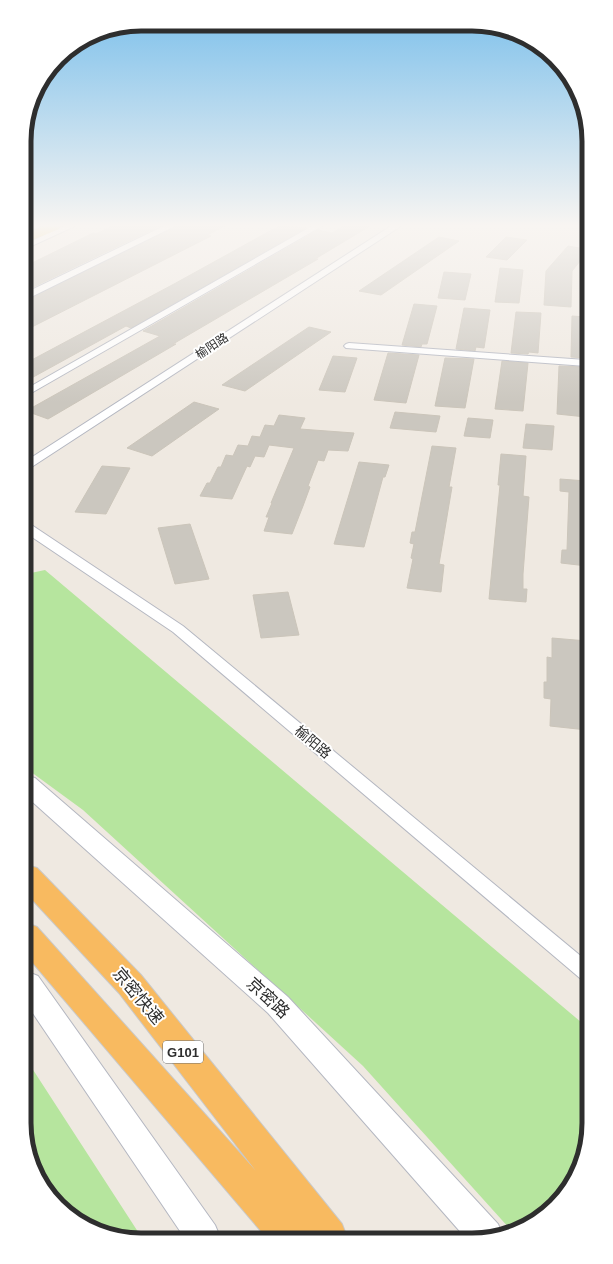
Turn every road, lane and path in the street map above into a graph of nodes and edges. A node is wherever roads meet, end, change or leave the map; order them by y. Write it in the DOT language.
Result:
graph roads {
  1 [pos="51,285"];
  2 [pos="215,285"];
  3 [pos="306,285"];
  4 [pos="31,295"];
  5 [pos="349,346"];
  6 [pos="582,363"];
  7 [pos="31,390"];
  8 [pos="31,463"];
  9 [pos="31,530"];
  10 [pos="31,788"];
  11 [pos="31,880"];
  12 [pos="31,940"];
  13 [pos="582,968"];
  14 [pos="31,988"];
  15 [pos="483,1232"];
  16 [pos="201,1233"];
  17 [pos="287,1233"];
  18 [pos="326,1233"];
  1 -- 4 [label="street"];
  2 -- 7 [label="street"];
  3 -- 8 [label="street, 榆阳路"];
  5 -- 6 [label="street"];
  9 -- 13 [label="street, 榆阳路"];
  10 -- 15 [label="main road, 京密路"];
  11 -- 18 [label="highway, 京密快速 / G101"];
  12 -- 17 [label="highway, G101"];
  14 -- 16 [label="main road"];
}
